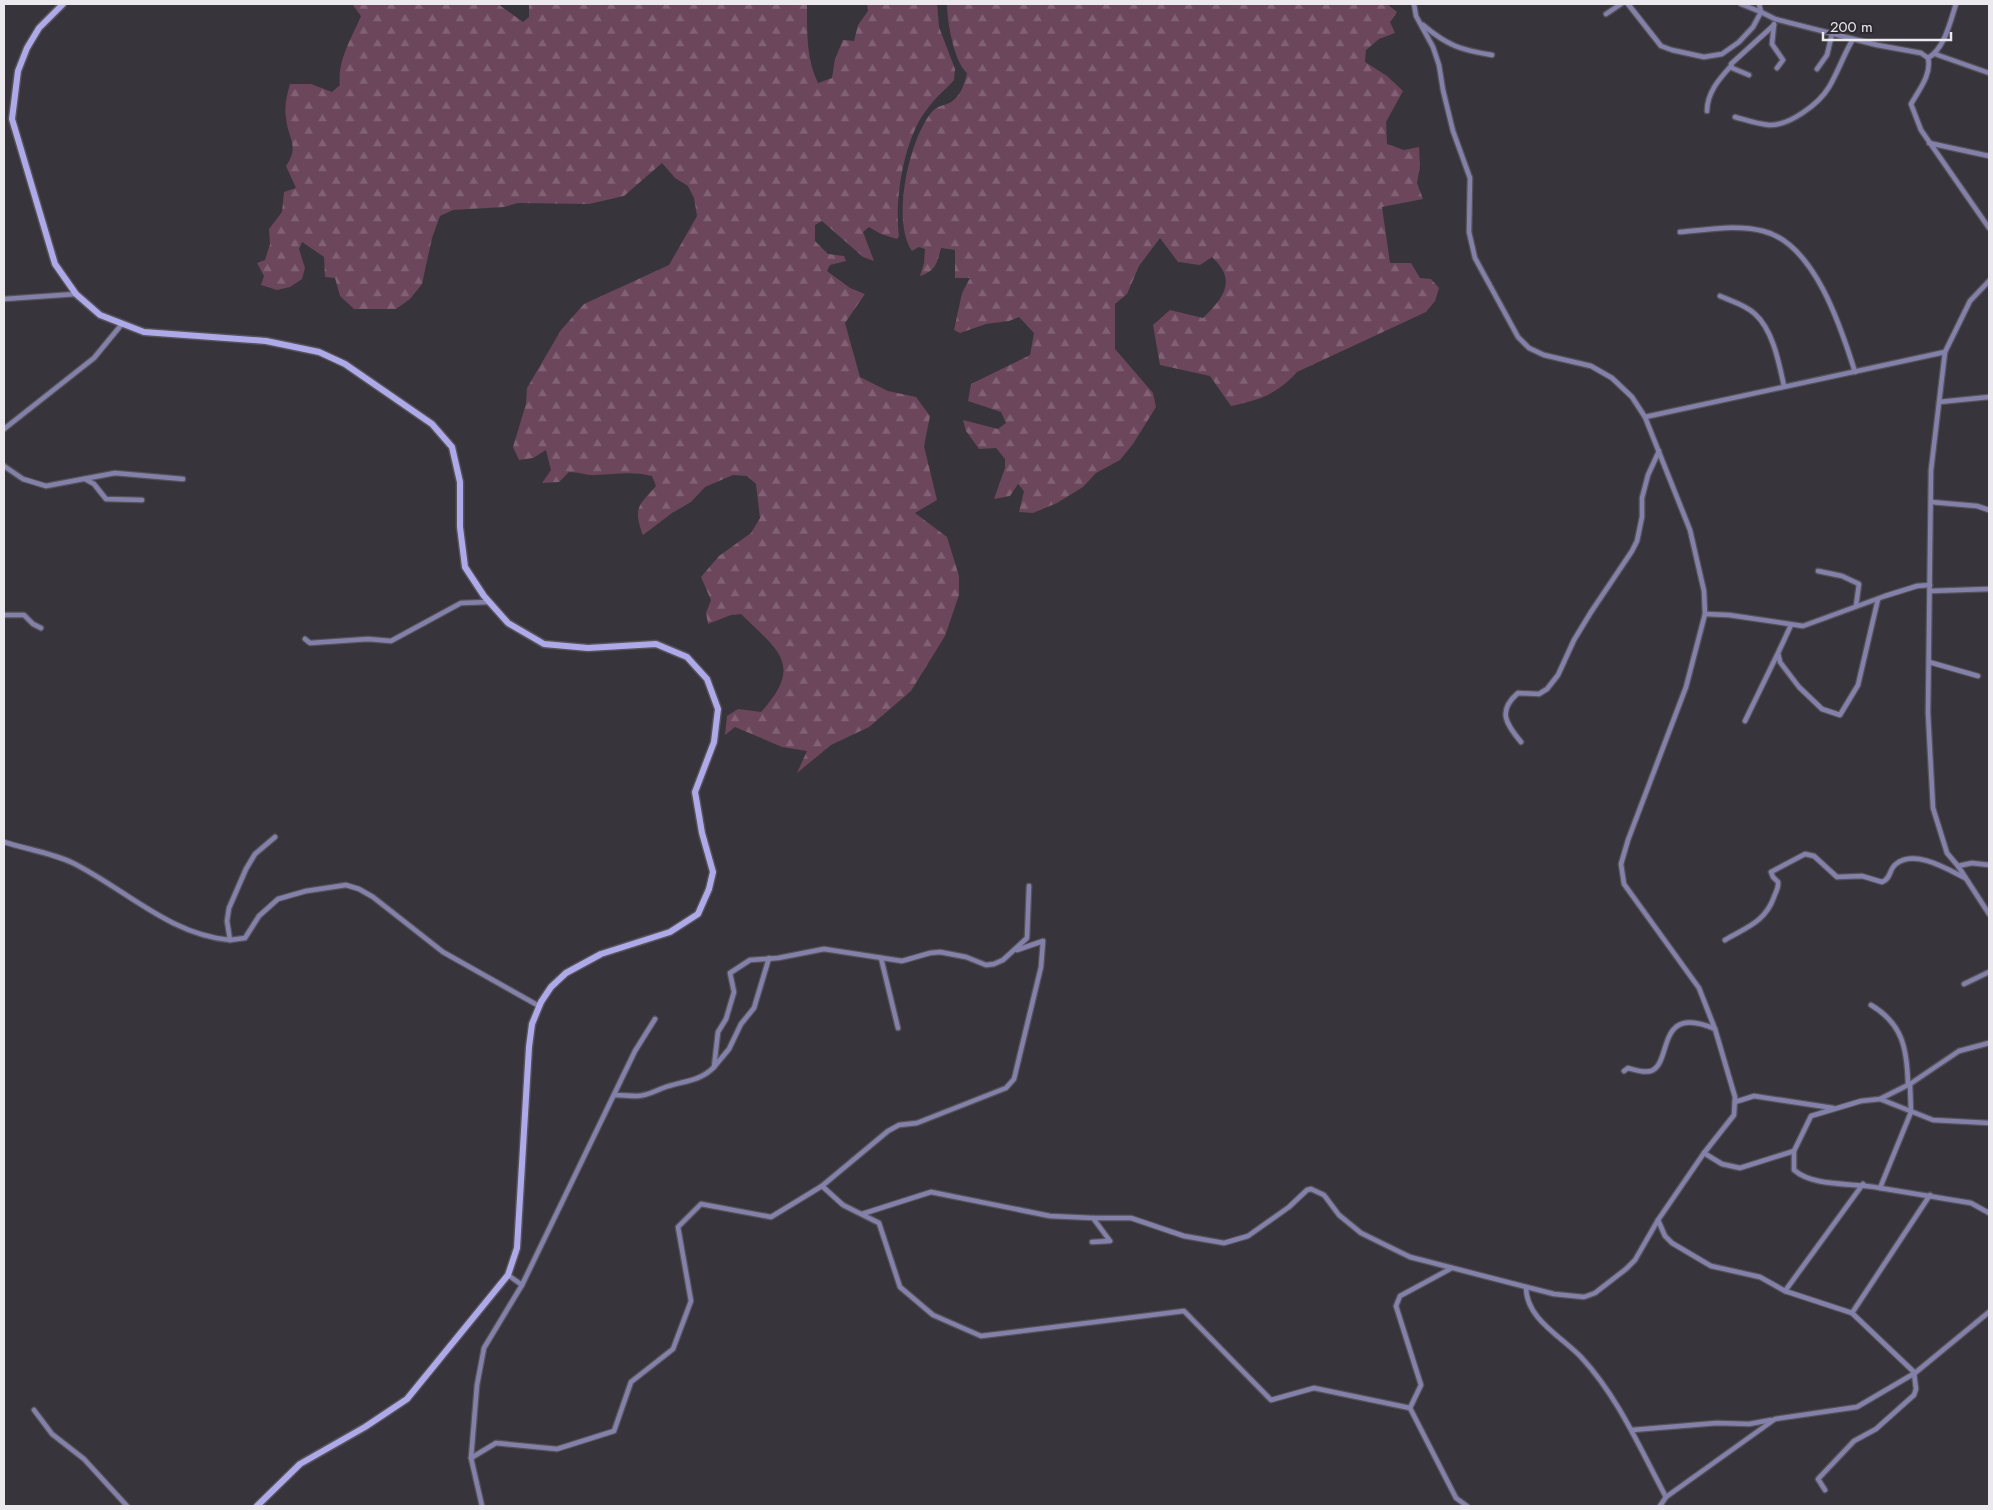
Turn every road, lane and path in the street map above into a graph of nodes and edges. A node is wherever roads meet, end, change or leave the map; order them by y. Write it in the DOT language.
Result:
graph roads {
  1 [pos="63,4"];
  2 [pos="1414,4"];
  3 [pos="1621,4"];
  4 [pos="1628,4"];
  5 [pos="1740,4"];
  6 [pos="1759,4"];
  7 [pos="1956,4"];
  8 [pos="1761,12"];
  9 [pos="1606,14"];
  10 [pos="1775,19"];
  11 [pos="1420,22"];
  12 [pos="1774,25"];
  13 [pos="1832,34"];
  14 [pos="1437,38"];
  15 [pos="1853,39"];
  16 [pos="1433,46"];
  17 [pos="1935,54"];
  18 [pos="1492,55"];
  19 [pos="1928,58"];
  20 [pos="1730,66"];
  21 [pos="1777,68"];
  22 [pos="1817,69"];
  23 [pos="1989,73"];
  24 [pos="1749,75"];
  25 [pos="1707,111"];
  26 [pos="1735,116"];
  27 [pos="1929,143"];
  28 [pos="1989,156"];
  29 [pos="1982,219"];
  30 [pos="1989,219"];
  31 [pos="1989,228"];
  32 [pos="1680,232"];
  33 [pos="1989,281"];
  34 [pos="76,294"];
  35 [pos="1720,296"];
  36 [pos="4,299"];
  37 [pos="122,324"];
  38 [pos="1945,352"];
  39 [pos="1855,372"];
  40 [pos="1784,386"];
  41 [pos="1989,397"];
  42 [pos="1939,402"];
  43 [pos="1645,417"];
  44 [pos="4,429"];
  45 [pos="1659,451"];
  46 [pos="4,466"];
  47 [pos="84,479"];
  48 [pos="183,479"];
  49 [pos="142,500"];
  50 [pos="1931,502"];
  51 [pos="1989,510"];
  52 [pos="1818,571"];
  53 [pos="1930,588"];
  54 [pos="1989,589"];
  55 [pos="1878,599"];
  56 [pos="489,602"];
  57 [pos="1856,606"];
  58 [pos="1705,614"];
  59 [pos="4,615"];
  60 [pos="1791,625"];
  61 [pos="41,628"];
  62 [pos="305,639"];
  63 [pos="1778,653"];
  64 [pos="1929,662"];
  65 [pos="1978,676"];
  66 [pos="1745,721"];
  67 [pos="1521,742"];
  68 [pos="274,837"];
  69 [pos="4,842"];
  70 [pos="1989,865"];
  71 [pos="1958,866"];
  72 [pos="1966,879"];
  73 [pos="1028,886"];
  74 [pos="1989,914"];
  75 [pos="230,940"];
  76 [pos="1724,940"];
  77 [pos="1016,950"];
  78 [pos="769,958"];
  79 [pos="778,958"];
  80 [pos="881,958"];
  81 [pos="767,968"];
  82 [pos="1989,972"];
  83 [pos="1964,984"];
  84 [pos="1871,1004"];
  85 [pos="539,1006"];
  86 [pos="655,1019"];
  87 [pos="898,1028"];
  88 [pos="1715,1029"];
  89 [pos="1989,1043"];
  90 [pos="714,1067"];
  91 [pos="1624,1071"];
  92 [pos="1909,1084"];
  93 [pos="614,1095"];
  94 [pos="1880,1099"];
  95 [pos="1735,1102"];
  96 [pos="1834,1108"];
  97 [pos="1911,1112"];
  98 [pos="1989,1123"];
  99 [pos="1794,1151"];
  100 [pos="1704,1153"];
  101 [pos="1863,1184"];
  102 [pos="822,1186"];
  103 [pos="1880,1188"];
  104 [pos="1930,1195"];
  105 [pos="1989,1213"];
  106 [pos="862,1214"];
  107 [pos="1093,1218"];
  108 [pos="1658,1220"];
  109 [pos="1092,1242"];
  110 [pos="1451,1269"];
  111 [pos="508,1275"];
  112 [pos="522,1285"];
  113 [pos="1526,1286"];
  114 [pos="1785,1291"];
  115 [pos="1989,1312"];
  116 [pos="1852,1313"];
  117 [pos="1914,1373"];
  118 [pos="1410,1408"];
  119 [pos="34,1410"];
  120 [pos="1775,1419"];
  121 [pos="1632,1430"];
  122 [pos="471,1458"];
  123 [pos="1825,1490"];
  124 [pos="1666,1497"];
  125 [pos="127,1506"];
  126 [pos="257,1506"];
  127 [pos="482,1506"];
  128 [pos="1467,1506"];
  129 [pos="1660,1506"];
  1 -- 34 [label="main road"];
  2 -- 11 [label="street"];
  3 -- 9 [label="street"];
  4 -- 8 [label="street"];
  5 -- 8 [label="street"];
  6 -- 8 [label="street"];
  7 -- 17 [label="street"];
  8 -- 10 [label="street"];
  10 -- 12 [label="street"];
  10 -- 13 [label="street"];
  11 -- 14 [label="street"];
  11 -- 16 [label="street"];
  12 -- 20 [label="street"];
  12 -- 21 [label="street"];
  13 -- 15 [label="street"];
  13 -- 22 [label="street"];
  14 -- 16 [label="street"];
  14 -- 18 [label="street"];
  15 -- 19 [label="street"];
  15 -- 26 [label="street"];
  16 -- 43 [label="street"];
  17 -- 19 [label="street"];
  17 -- 23 [label="street"];
  19 -- 27 [label="street"];
  20 -- 24 [label="street"];
  20 -- 25 [label="street"];
  27 -- 28 [label="street"];
  27 -- 29 [label="street"];
  29 -- 30 [label="street"];
  29 -- 31 [label="street"];
  32 -- 39 [label="street"];
  33 -- 38 [label="street"];
  34 -- 36 [label="street"];
  34 -- 37 [label="main road"];
  35 -- 40 [label="street"];
  37 -- 44 [label="street"];
  37 -- 56 [label="main road"];
  38 -- 39 [label="street"];
  38 -- 42 [label="street"];
  39 -- 40 [label="street"];
  40 -- 43 [label="street"];
  41 -- 42 [label="street"];
  42 -- 50 [label="street"];
  43 -- 45 [label="street"];
  45 -- 58 [label="street"];
  45 -- 67 [label="street"];
  46 -- 47 [label="street"];
  47 -- 48 [label="street"];
  47 -- 49 [label="street"];
  50 -- 51 [label="street"];
  50 -- 53 [label="street"];
  52 -- 57 [label="street"];
  53 -- 54 [label="street"];
  53 -- 55 [label="street"];
  53 -- 64 [label="street"];
  55 -- 57 [label="street"];
  55 -- 63 [label="street"];
  56 -- 62 [label="street"];
  56 -- 85 [label="main road"];
  57 -- 60 [label="street"];
  58 -- 60 [label="street"];
  58 -- 88 [label="street"];
  59 -- 61 [label="street"];
  60 -- 63 [label="street"];
  63 -- 66 [label="street"];
  64 -- 65 [label="street"];
  64 -- 71 [label="street"];
  68 -- 75 [label="street"];
  69 -- 75 [label="street"];
  70 -- 71 [label="street"];
  71 -- 72 [label="street"];
  72 -- 74 [label="street"];
  72 -- 76 [label="street"];
  73 -- 77 [label="street"];
  75 -- 85 [label="street"];
  77 -- 80 [label="street"];
  77 -- 102 [label="street"];
  78 -- 79 [label="street"];
  78 -- 81 [label="street"];
  78 -- 90 [label="street"];
  79 -- 80 [label="street"];
  79 -- 81 [label="street"];
  80 -- 87 [label="street"];
  81 -- 90 [label="street"];
  82 -- 83 [label="street"];
  84 -- 92 [label="street"];
  85 -- 111 [label="main road"];
  86 -- 93 [label="street"];
  88 -- 91 [label="street"];
  88 -- 95 [label="street"];
  89 -- 92 [label="street"];
  90 -- 93 [label="street"];
  92 -- 94 [label="street"];
  92 -- 97 [label="street"];
  93 -- 112 [label="street"];
  94 -- 96 [label="street"];
  94 -- 97 [label="street"];
  95 -- 96 [label="street"];
  95 -- 100 [label="street"];
  96 -- 99 [label="street"];
  97 -- 98 [label="street"];
  97 -- 103 [label="street"];
  99 -- 100 [label="street"];
  99 -- 101 [label="street"];
  100 -- 108 [label="street"];
  101 -- 103 [label="street"];
  101 -- 114 [label="street"];
  102 -- 106 [label="street"];
  102 -- 122 [label="street"];
  103 -- 104 [label="street"];
  104 -- 105 [label="street"];
  104 -- 116 [label="street"];
  106 -- 107 [label="street"];
  106 -- 118 [label="street"];
  107 -- 109 [label="street"];
  107 -- 110 [label="street"];
  108 -- 113 [label="street"];
  108 -- 114 [label="street"];
  110 -- 113 [label="street"];
  110 -- 118 [label="street"];
  111 -- 112 [label="street"];
  111 -- 126 [label="main road"];
  112 -- 122 [label="street"];
  113 -- 121 [label="street"];
  114 -- 116 [label="street"];
  115 -- 117 [label="street"];
  116 -- 117 [label="street"];
  117 -- 120 [label="street"];
  117 -- 123 [label="street"];
  118 -- 128 [label="street"];
  119 -- 125 [label="street"];
  120 -- 121 [label="street"];
  120 -- 124 [label="street"];
  121 -- 124 [label="street"];
  122 -- 127 [label="street"];
  124 -- 129 [label="street"];
}
